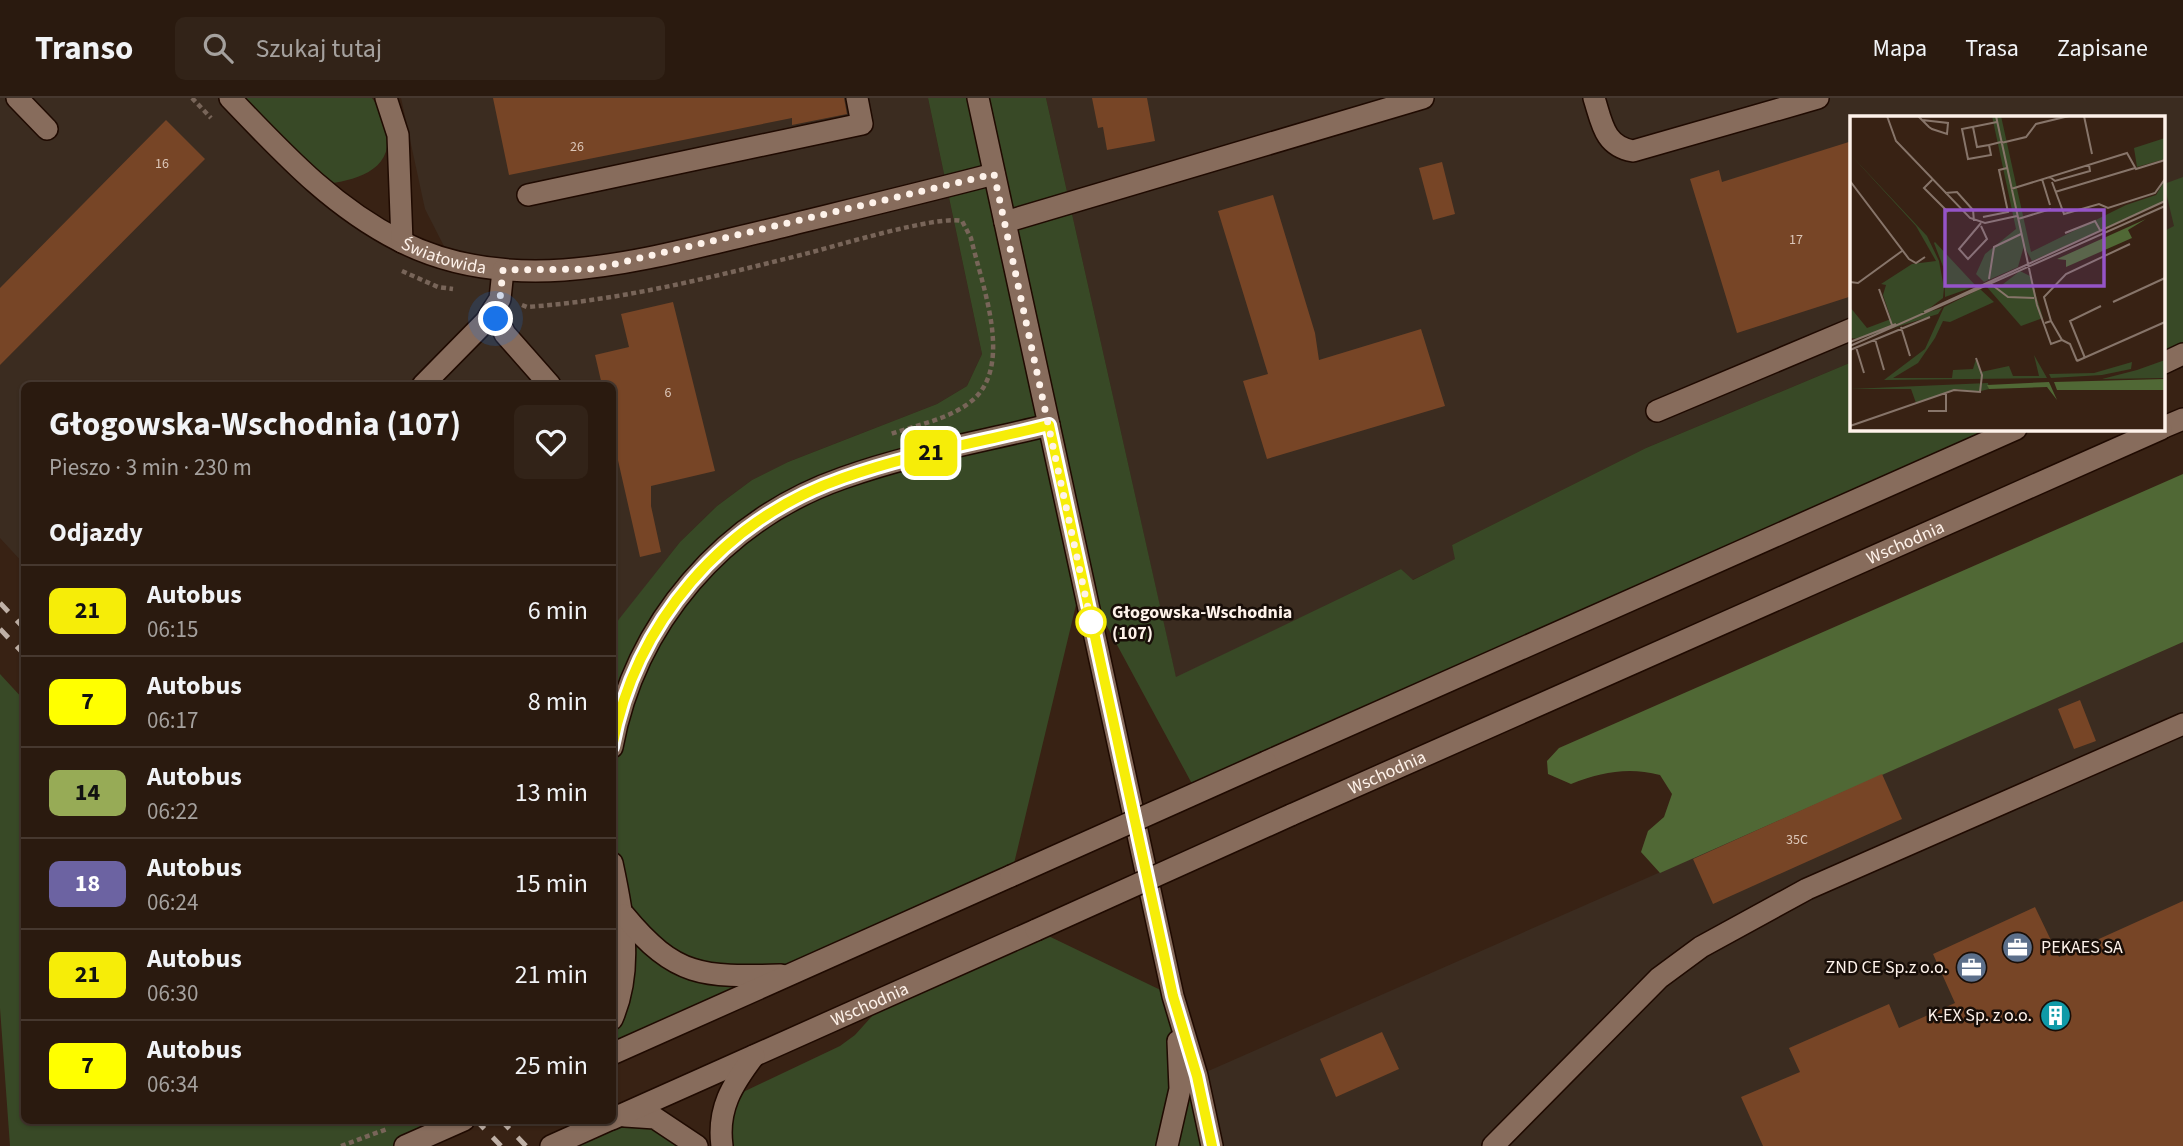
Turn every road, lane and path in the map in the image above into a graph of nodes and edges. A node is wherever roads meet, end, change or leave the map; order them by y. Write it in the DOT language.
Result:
graph roads {
  1 [pos="17,98"];
  2 [pos="230,98"];
  3 [pos="387,98"];
  4 [pos="857,98"];
  5 [pos="978,98"];
  6 [pos="1423,98"];
  7 [pos="1594,98"];
  8 [pos="1818,98"];
  9 [pos="47,129"];
  10 [pos="994,174"];
  11 [pos="528,195"];
  12 [pos="1004,222"];
  13 [pos="402,242"];
  14 [pos="503,270"];
  15 [pos="527,307"];
  16 [pos="494,310"];
  17 [pos="1850,330"];
  18 [pos="995,351"];
  19 [pos="2183,354"];
  20 [pos="2166,362"];
  21 [pos="426,382"];
  22 [pos="547,382"];
  23 [pos="1657,411"];
  24 [pos="2183,419"];
  25 [pos="1049,425"];
  26 [pos="2166,426"];
  27 [pos="2015,430"];
  28 [pos="2157,430"];
  29 [pos="2183,724"];
  30 [pos="616,731"];
  31 [pos="616,880"];
  32 [pos="624,915"];
  33 [pos="793,974"];
  34 [pos="1173,996"];
  35 [pos="616,1005"];
  36 [pos="616,1052"];
  37 [pos="754,1056"];
  38 [pos="616,1117"];
  39 [pos="616,1120"];
  40 [pos="455,1124"];
  41 [pos="600,1124"];
  42 [pos="391,1127"];
  43 [pos="341,1146"];
  44 [pos="405,1146"];
  45 [pos="551,1146"];
  46 [pos="697,1146"];
  47 [pos="722,1146"];
  48 [pos="1167,1146"];
  49 [pos="1212,1146"];
  50 [pos="1493,1146"];
  1 -- 9 [label="street"];
  2 -- 13 [label="street, Światowida"];
  3 -- 13 [label="street"];
  4 -- 11 [label="street"];
  5 -- 10 [label="street"];
  6 -- 12 [label="street"];
  7 -- 8 [label="street"];
  10 -- 12 [label="street"];
  10 -- 14 [label="street, Światowida"];
  12 -- 25 [label="street"];
  13 -- 14 [label="street, Światowida"];
  14 -- 16 [label="street"];
  15 -- 18 [label="path"];
  16 -- 21 [label="street"];
  16 -- 22 [label="street"];
  17 -- 23 [label="street"];
  19 -- 20 [label="street"];
  24 -- 26 [label="street, Wschodnia"];
  25 -- 30 [label="street"];
  25 -- 34 [label="street"];
  27 -- 33 [label="street, bridge"];
  28 -- 37 [label="street, Wschodnia, bridge"];
  29 -- 50 [label="street"];
  31 -- 32 [label="street"];
  32 -- 33 [label="street"];
  32 -- 35 [label="street"];
  33 -- 36 [label="street"];
  34 -- 48 [label="street"];
  34 -- 49 [label="street"];
  37 -- 38 [label="street, Wschodnia"];
  37 -- 47 [label="street"];
  39 -- 46 [label="street"];
  40 -- 44 [label="street"];
  41 -- 45 [label="street, Wschodnia"];
  42 -- 43 [label="path"];
}
